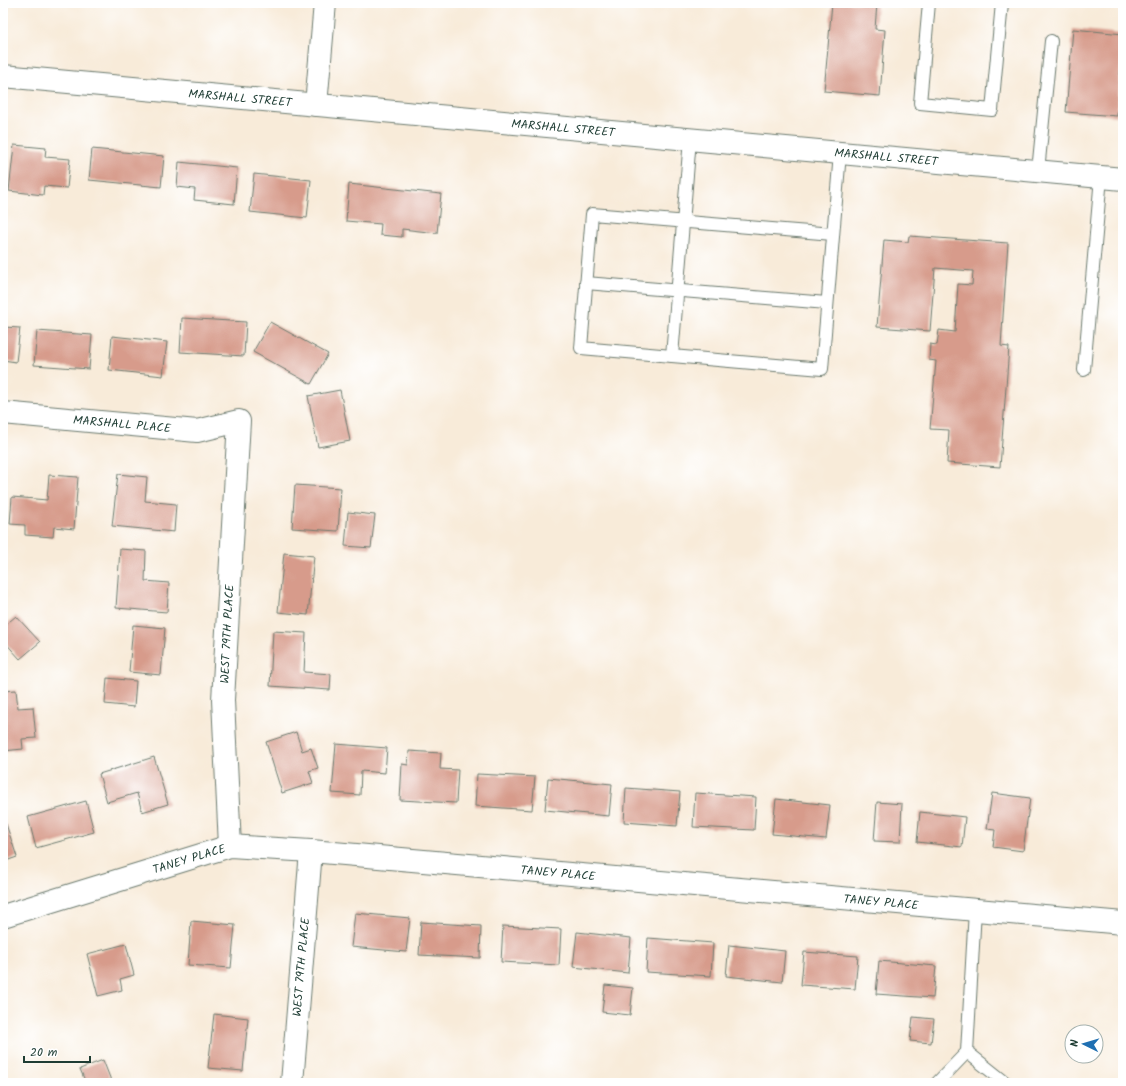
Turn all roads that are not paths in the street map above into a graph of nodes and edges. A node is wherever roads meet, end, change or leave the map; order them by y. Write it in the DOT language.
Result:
graph roads {
  1 [pos="325,3"];
  2 [pos="929,3"];
  3 [pos="1002,3"];
  4 [pos="1051,41"];
  5 [pos="3,76"];
  6 [pos="316,105"];
  7 [pos="690,139"];
  8 [pos="840,153"];
  9 [pos="1038,171"];
  10 [pos="1101,177"];
  11 [pos="1123,179"];
  12 [pos="683,222"];
  13 [pos="833,234"];
  14 [pos="586,283"];
  15 [pos="678,291"];
  16 [pos="827,303"];
  17 [pos="672,356"];
  18 [pos="1084,370"];
  19 [pos="3,413"];
  20 [pos="239,421"];
  21 [pos="230,846"];
  22 [pos="311,851"];
  23 [pos="975,910"];
  24 [pos="3,916"];
  25 [pos="1123,923"];
  26 [pos="967,1052"];
  27 [pos="292,1083"];
  28 [pos="937,1083"];
  29 [pos="1006,1083"];
  1 -- 6 [label="street"];
  2 -- 3 [label="lane"];
  4 -- 9 [label="lane"];
  5 -- 6 [label="street, MARSHALL STREET"];
  6 -- 7 [label="street, MARSHALL STREET"];
  7 -- 8 [label="street, MARSHALL STREET"];
  7 -- 12 [label="lane"];
  8 -- 9 [label="street, MARSHALL STREET"];
  8 -- 13 [label="lane"];
  9 -- 10 [label="street, MARSHALL STREET"];
  10 -- 11 [label="street, MARSHALL STREET"];
  10 -- 18 [label="lane"];
  12 -- 13 [label="lane"];
  12 -- 14 [label="lane"];
  12 -- 15 [label="lane"];
  13 -- 16 [label="lane"];
  14 -- 15 [label="lane"];
  14 -- 17 [label="lane"];
  15 -- 16 [label="lane"];
  15 -- 17 [label="lane"];
  16 -- 17 [label="lane"];
  19 -- 20 [label="street, MARSHALL PLACE"];
  20 -- 21 [label="street, WEST 79TH PLACE"];
  21 -- 22 [label="street, TANEY PLACE"];
  21 -- 24 [label="street, TANEY PLACE"];
  22 -- 23 [label="street, TANEY PLACE"];
  22 -- 27 [label="street, WEST 79TH PLACE"];
  23 -- 25 [label="street, TANEY PLACE"];
  23 -- 26 [label="lane"];
  26 -- 28 [label="lane"];
  26 -- 29 [label="lane"];
}
